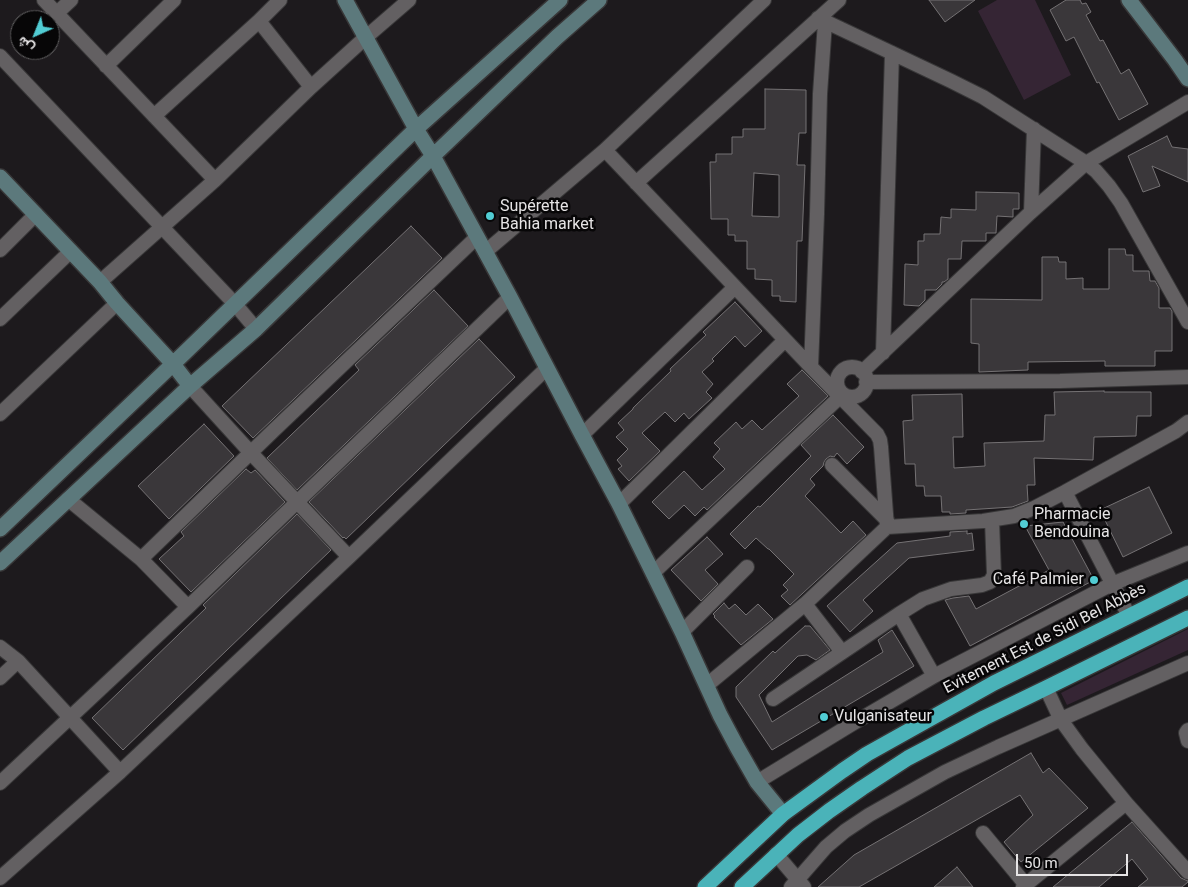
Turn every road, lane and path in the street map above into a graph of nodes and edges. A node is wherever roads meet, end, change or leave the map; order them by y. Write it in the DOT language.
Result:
graph roads {
  1 [pos="44,0"];
  2 [pos="70,0"];
  3 [pos="174,0"];
  4 [pos="280,0"];
  5 [pos="345,0"];
  6 [pos="409,0"];
  7 [pos="560,0"];
  8 [pos="600,0"];
  9 [pos="764,0"];
  10 [pos="839,0"];
  11 [pos="1129,0"];
  12 [pos="53,10"];
  13 [pos="60,10"];
  14 [pos="60,18"];
  15 [pos="822,20"];
  16 [pos="259,21"];
  17 [pos="365,38"];
  18 [pos="892,53"];
  19 [pos="0,56"];
  20 [pos="106,66"];
  21 [pos="1188,79"];
  22 [pos="311,88"];
  23 [pos="1188,102"];
  24 [pos="154,116"];
  25 [pos="416,128"];
  26 [pos="1034,129"];
  27 [pos="605,150"];
  28 [pos="433,156"];
  29 [pos="1086,163"];
  30 [pos="0,177"];
  31 [pos="215,180"];
  32 [pos="636,183"];
  33 [pos="1031,212"];
  34 [pos="36,214"];
  35 [pos="162,227"];
  36 [pos="477,236"];
  37 [pos="0,250"];
  38 [pos="71,251"];
  39 [pos="485,252"];
  40 [pos="100,282"];
  41 [pos="735,288"];
  42 [pos="510,298"];
  43 [pos="117,303"];
  44 [pos="235,304"];
  45 [pos="0,319"];
  46 [pos="1188,322"];
  47 [pos="256,329"];
  48 [pos="785,340"];
  49 [pos="883,353"];
  50 [pos="173,364"];
  51 [pos="811,367"];
  52 [pos="547,368"];
  53 [pos="864,377"];
  54 [pos="1188,377"];
  55 [pos="190,386"];
  56 [pos="842,396"];
  57 [pos="0,414"];
  58 [pos="1188,422"];
  59 [pos="582,435"];
  60 [pos="251,453"];
  61 [pos="832,465"];
  62 [pos="1065,492"];
  63 [pos="68,499"];
  64 [pos="297,502"];
  65 [pos="619,504"];
  66 [pos="992,520"];
  67 [pos="887,524"];
  68 [pos="0,529"];
  69 [pos="1188,553"];
  70 [pos="349,557"];
  71 [pos="141,559"];
  72 [pos="0,563"];
  73 [pos="747,567"];
  74 [pos="653,573"];
  75 [pos="1112,584"];
  76 [pos="1188,587"];
  77 [pos="804,604"];
  78 [pos="188,607"];
  79 [pos="899,614"];
  80 [pos="1130,616"];
  81 [pos="1188,618"];
  82 [pos="682,632"];
  83 [pos="0,647"];
  84 [pos="842,652"];
  85 [pos="18,661"];
  86 [pos="1188,663"];
  87 [pos="934,676"];
  88 [pos="0,678"];
  89 [pos="707,685"];
  90 [pos="1046,688"];
  91 [pos="772,700"];
  92 [pos="70,717"];
  93 [pos="1060,720"];
  94 [pos="1188,730"];
  95 [pos="1188,741"];
  96 [pos="120,772"];
  97 [pos="757,782"];
  98 [pos="0,783"];
  99 [pos="1126,803"];
  100 [pos="783,814"];
  101 [pos="983,833"];
  102 [pos="776,854"];
  103 [pos="1188,872"];
  104 [pos="0,878"];
  105 [pos="798,884"];
  106 [pos="1024,886"];
  107 [pos="705,887"];
  108 [pos="742,887"];
  1 -- 12 [label="street"];
  2 -- 13 [label="street"];
  3 -- 20 [label="street"];
  4 -- 16 [label="street"];
  5 -- 17 [label="main road"];
  6 -- 17 [label="street"];
  7 -- 25 [label="main road"];
  8 -- 28 [label="main road"];
  9 -- 27 [label="street"];
  10 -- 15 [label="street"];
  11 -- 21 [label="main road"];
  14 -- 20 [label="street"];
  15 -- 18 [label="street"];
  15 -- 32 [label="street"];
  15 -- 51 [label="street"];
  16 -- 22 [label="street"];
  16 -- 24 [label="street"];
  17 -- 22 [label="street"];
  17 -- 25 [label="main road"];
  18 -- 26 [label="street"];
  18 -- 49 [label="street"];
  19 -- 35 [label="street"];
  20 -- 24 [label="street"];
  22 -- 31 [label="street"];
  23 -- 29 [label="street"];
  24 -- 31 [label="street"];
  25 -- 28 [label="main road"];
  25 -- 44 [label="main road"];
  26 -- 29 [label="street"];
  26 -- 33 [label="street"];
  27 -- 32 [label="street"];
  27 -- 39 [label="street"];
  28 -- 36 [label="main road"];
  28 -- 47 [label="main road"];
  29 -- 33 [label="street"];
  29 -- 46 [label="street"];
  30 -- 34 [label="main road"];
  31 -- 35 [label="street"];
  32 -- 41 [label="street"];
  33 -- 49 [label="street"];
  34 -- 37 [label="street"];
  34 -- 38 [label="main road"];
  35 -- 40 [label="street"];
  35 -- 44 [label="street"];
  36 -- 39 [label="main road"];
  36 -- 60 [label="street"];
  38 -- 40 [label="main road"];
  38 -- 45 [label="street"];
  39 -- 42 [label="main road"];
  40 -- 43 [label="main road"];
  41 -- 48 [label="street"];
  41 -- 59 [label="street"];
  42 -- 52 [label="main road"];
  42 -- 64 [label="street"];
  43 -- 50 [label="main road"];
  43 -- 57 [label="street"];
  44 -- 47 [label="street"];
  44 -- 50 [label="main road"];
  47 -- 55 [label="main road"];
  48 -- 51 [label="street"];
  48 -- 65 [label="street"];
  49 -- 53 [label="street"];
  50 -- 55 [label="main road"];
  50 -- 68 [label="main road"];
  51 -- 56 [label="street"];
  52 -- 59 [label="main road"];
  52 -- 70 [label="street"];
  53 -- 54 [label="street"];
  53 -- 56 [label="street"];
  53 -- 56 [label="street"];
  55 -- 60 [label="street"];
  55 -- 63 [label="main road"];
  56 -- 67 [label="street"];
  56 -- 74 [label="street"];
  58 -- 62 [label="street"];
  59 -- 65 [label="main road"];
  60 -- 64 [label="street"];
  60 -- 71 [label="street"];
  61 -- 67 [label="street"];
  62 -- 66 [label="street"];
  62 -- 75 [label="street"];
  63 -- 71 [label="street"];
  63 -- 72 [label="main road"];
  64 -- 70 [label="street"];
  64 -- 78 [label="street"];
  65 -- 74 [label="main road"];
  66 -- 67 [label="street"];
  66 -- 79 [label="street"];
  67 -- 77 [label="street"];
  69 -- 75 [label="street"];
  70 -- 96 [label="street"];
  71 -- 78 [label="street"];
  73 -- 82 [label="street"];
  74 -- 82 [label="main road"];
  75 -- 80 [label="street"];
  75 -- 87 [label="street"];
  76 -- 80 [label="highway, Evitement Est de Sidi Bel Abbès"];
  77 -- 84 [label="street"];
  77 -- 89 [label="street"];
  78 -- 92 [label="street"];
  79 -- 84 [label="street"];
  79 -- 87 [label="street"];
  80 -- 100 [label="highway, Evitement Est de Sidi Bel Abbès"];
  81 -- 90 [label="highway"];
  82 -- 89 [label="main road"];
  83 -- 85 [label="street"];
  84 -- 91 [label="street"];
  85 -- 88 [label="street"];
  85 -- 92 [label="street"];
  86 -- 93 [label="street"];
  87 -- 97 [label="street"];
  89 -- 97 [label="main road"];
  90 -- 93 [label="street"];
  90 -- 102 [label="highway"];
  92 -- 96 [label="street"];
  92 -- 98 [label="street"];
  93 -- 99 [label="street"];
  93 -- 105 [label="street"];
  94 -- 95 [label="street"];
  96 -- 104 [label="street"];
  97 -- 100 [label="main road"];
  99 -- 103 [label="street"];
  99 -- 106 [label="street"];
  100 -- 107 [label="highway, Evitement Est de Sidi Bel Abbès"];
  101 -- 106 [label="street"];
  102 -- 105 [label="street"];
  102 -- 108 [label="highway"];
}
